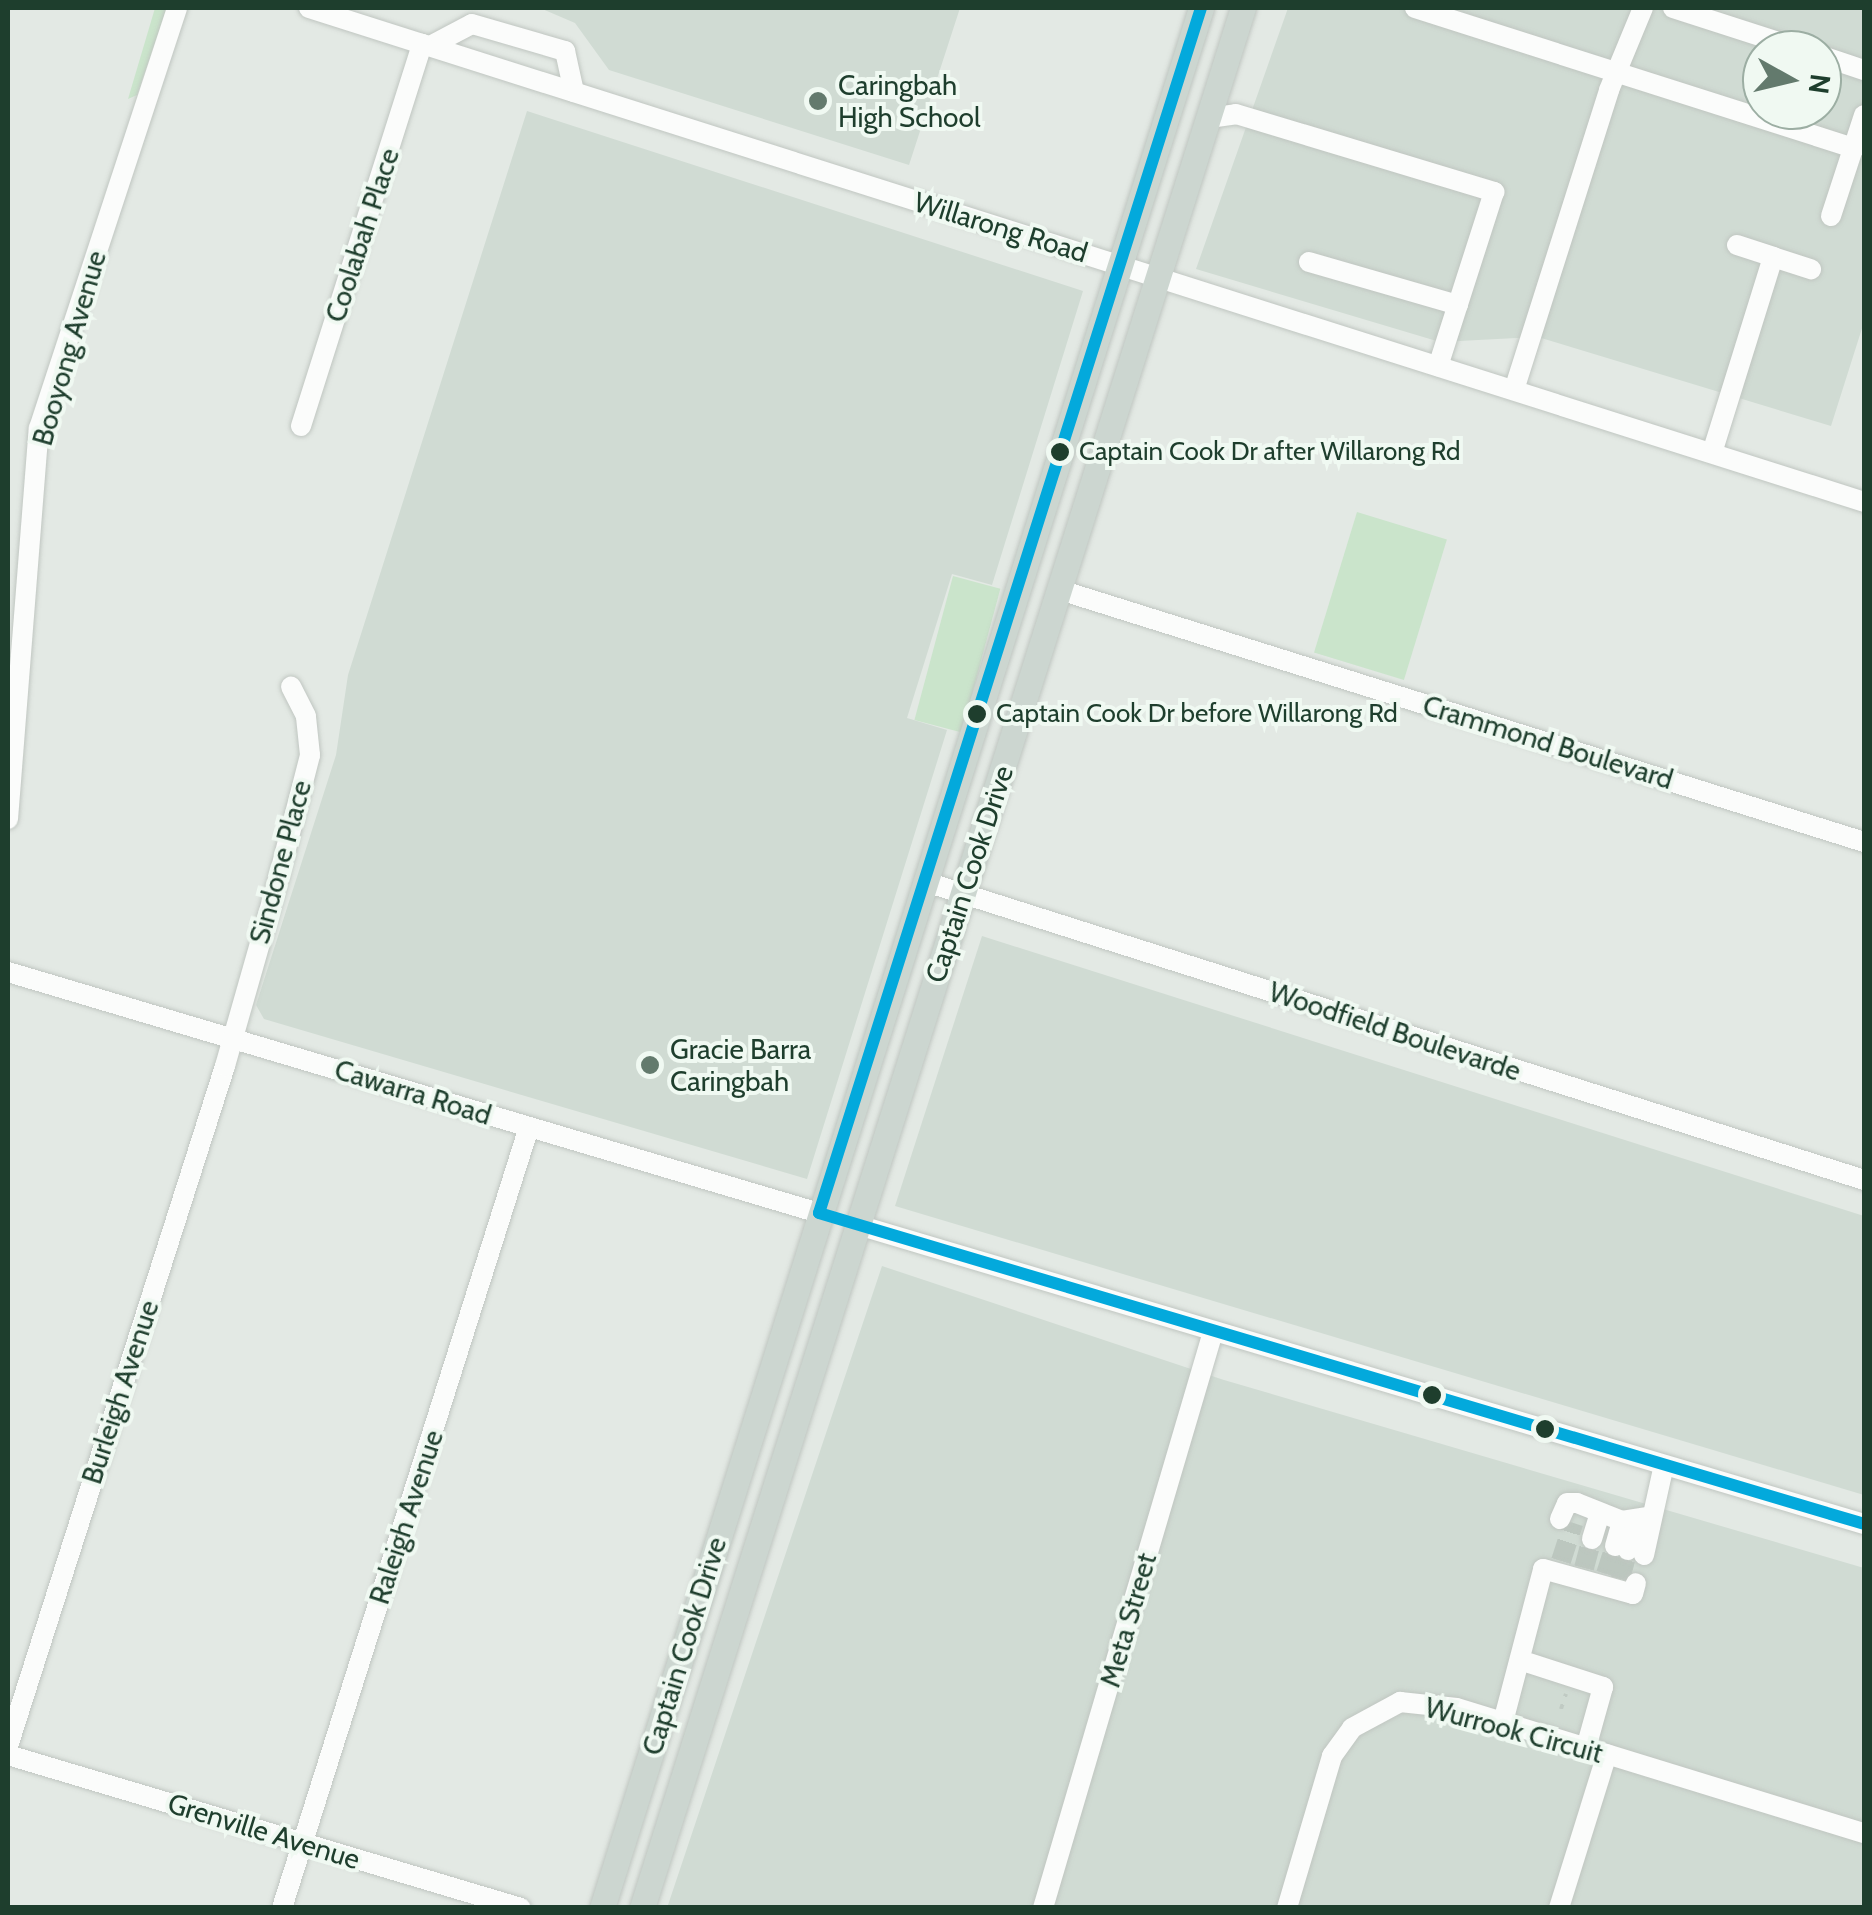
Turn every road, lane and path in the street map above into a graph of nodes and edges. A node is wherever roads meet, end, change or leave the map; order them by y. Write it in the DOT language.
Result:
graph roads {
  1 [pos="177,8"];
  2 [pos="309,8"];
  3 [pos="1201,8"];
  4 [pos="1242,8"];
  5 [pos="1415,8"];
  6 [pos="1643,8"];
  7 [pos="1673,8"];
  8 [pos="1742,30"];
  9 [pos="426,45"];
  10 [pos="1617,74"];
  11 [pos="574,92"];
  12 [pos="1864,115"];
  13 [pos="1209,118"];
  14 [pos="1854,148"];
  15 [pos="1831,216"];
  16 [pos="1737,245"];
  17 [pos="1773,257"];
  18 [pos="1309,262"];
  19 [pos="1117,264"];
  20 [pos="1811,269"];
  21 [pos="1158,277"];
  22 [pos="1458,305"];
  23 [pos="1438,366"];
  24 [pos="1514,390"];
  25 [pos="301,426"];
  26 [pos="1712,453"];
  27 [pos="1864,502"];
  28 [pos="1060,590"];
  29 [pos="291,687"];
  30 [pos="8,819"];
  31 [pos="1864,842"];
  32 [pos="926,882"];
  33 [pos="963,893"];
  34 [pos="8,972"];
  35 [pos="231,1038"];
  36 [pos="530,1127"];
  37 [pos="1864,1180"];
  38 [pos="819,1213"];
  39 [pos="858,1225"];
  40 [pos="1214,1332"];
  41 [pos="1664,1465"];
  42 [pos="1618,1517"];
  43 [pos="1566,1521"];
  44 [pos="1864,1524"];
  45 [pos="1604,1579"];
  46 [pos="1529,1663"];
  47 [pos="1503,1722"];
  48 [pos="8,1746"];
  49 [pos="1586,1748"];
  50 [pos="8,1754"];
  51 [pos="1607,1754"];
  52 [pos="1864,1832"];
  53 [pos="302,1842"];
  54 [pos="282,1908"];
  55 [pos="520,1908"];
  56 [pos="602,1908"];
  57 [pos="642,1908"];
  58 [pos="1044,1908"];
  59 [pos="1287,1908"];
  60 [pos="1559,1908"];
  1 -- 30 [label="street, Booyong Avenue"];
  2 -- 9 [label="street, Willarong Road"];
  3 -- 19 [label="main road, Captain Cook Drive"];
  4 -- 13 [label="main road, Captain Cook Drive"];
  5 -- 10 [label="street"];
  6 -- 10 [label="street"];
  7 -- 8 [label="street"];
  9 -- 11 [label="street, Willarong Road"];
  9 -- 11 [label="street"];
  9 -- 25 [label="street, Coolabah Place"];
  10 -- 14 [label="street"];
  10 -- 24 [label="street"];
  11 -- 19 [label="street, Willarong Road"];
  12 -- 14 [label="street"];
  13 -- 21 [label="main road, Captain Cook Drive"];
  13 -- 22 [label="street"];
  14 -- 15 [label="street"];
  16 -- 17 [label="street"];
  17 -- 20 [label="street"];
  17 -- 26 [label="street"];
  18 -- 22 [label="street"];
  19 -- 21 [label="street, Willarong Road"];
  19 -- 32 [label="main road, Captain Cook Drive"];
  21 -- 23 [label="street, Willarong Road"];
  21 -- 28 [label="main road, Captain Cook Drive"];
  22 -- 23 [label="street"];
  23 -- 24 [label="street, Willarong Road"];
  24 -- 26 [label="street, Willarong Road"];
  26 -- 27 [label="street, Willarong Road"];
  28 -- 31 [label="street, Crammond Boulevard"];
  28 -- 33 [label="main road, Captain Cook Drive"];
  29 -- 35 [label="street, Sindone Place"];
  32 -- 33 [label="street, Woodfield Boulevarde"];
  32 -- 38 [label="main road, Captain Cook Drive"];
  33 -- 37 [label="street, Woodfield Boulevarde"];
  33 -- 39 [label="main road, Captain Cook Drive"];
  34 -- 35 [label="street, Cawarra Road"];
  35 -- 36 [label="street, Cawarra Road"];
  35 -- 48 [label="street, Burleigh Avenue"];
  36 -- 38 [label="street, Cawarra Road"];
  36 -- 53 [label="street, Raleigh Avenue"];
  38 -- 39 [label="main road"];
  38 -- 56 [label="main road, Captain Cook Drive"];
  39 -- 40 [label="street"];
  39 -- 57 [label="main road, Captain Cook Drive"];
  40 -- 41 [label="street"];
  40 -- 58 [label="street, Meta Street"];
  41 -- 42 [label="street"];
  41 -- 44 [label="street"];
  42 -- 42 [label="street"];
  42 -- 43 [label="street"];
  45 -- 47 [label="street"];
  46 -- 49 [label="street"];
  47 -- 49 [label="street, Wurrook Circuit"];
  47 -- 59 [label="street, Wurrook Circuit"];
  49 -- 51 [label="street, Wurrook Circuit"];
  50 -- 53 [label="street, Grenville Avenue"];
  51 -- 52 [label="street, Wurrook Circuit"];
  51 -- 60 [label="street"];
  53 -- 54 [label="street, Raleigh Avenue"];
  53 -- 55 [label="street, Grenville Avenue"];
}
